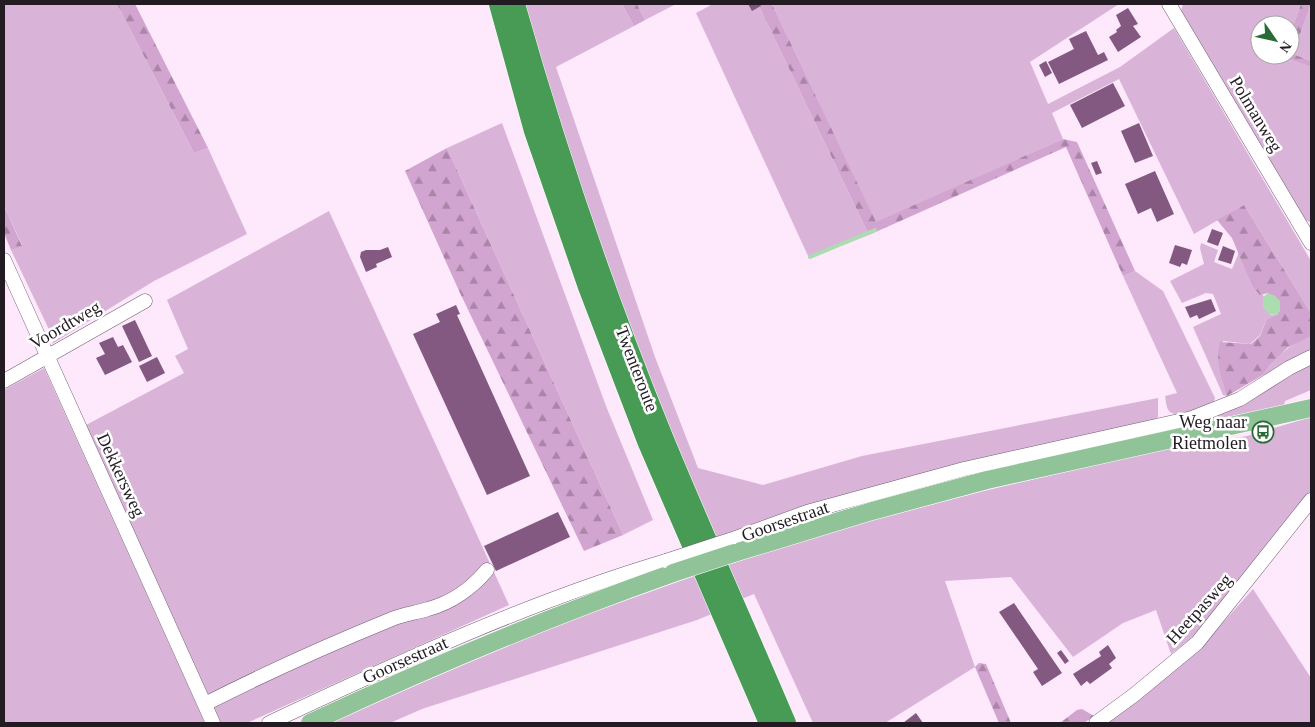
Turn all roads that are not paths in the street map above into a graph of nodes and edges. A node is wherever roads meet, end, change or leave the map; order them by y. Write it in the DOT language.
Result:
graph roads {
  1 [pos="499,4"];
  2 [pos="515,4"];
  3 [pos="1168,4"];
  4 [pos="1311,243"];
  5 [pos="4,260"];
  6 [pos="145,301"];
  7 [pos="46,357"];
  8 [pos="1311,357"];
  9 [pos="4,381"];
  10 [pos="1311,408"];
  11 [pos="1311,500"];
  12 [pos="732,546"];
  13 [pos="670,567"];
  14 [pos="488,570"];
  15 [pos="205,704"];
  16 [pos="214,723"];
  17 [pos="269,723"];
  18 [pos="310,723"];
  19 [pos="769,723"];
  20 [pos="786,723"];
  21 [pos="1096,723"];
  1 -- 19 [label="highway, Twenteroute"];
  2 -- 20 [label="highway, Twenteroute"];
  3 -- 4 [label="street, Polmanweg"];
  5 -- 7 [label="street, Dekkersweg"];
  6 -- 7 [label="street, Voordtweg"];
  7 -- 9 [label="street, Voordtweg"];
  7 -- 15 [label="street, Dekkersweg"];
  8 -- 12 [label="street, Goorsestraat"];
  10 -- 12 [label="main road, Goorsestraat"];
  11 -- 21 [label="street, Heetpasweg"];
  12 -- 13 [label="main road, Goorsestraat, bridge"];
  13 -- 17 [label="street, Goorsestraat"];
  13 -- 18 [label="main road, Goorsestraat"];
  14 -- 15 [label="street"];
  15 -- 16 [label="street, Dekkersweg"];
}
